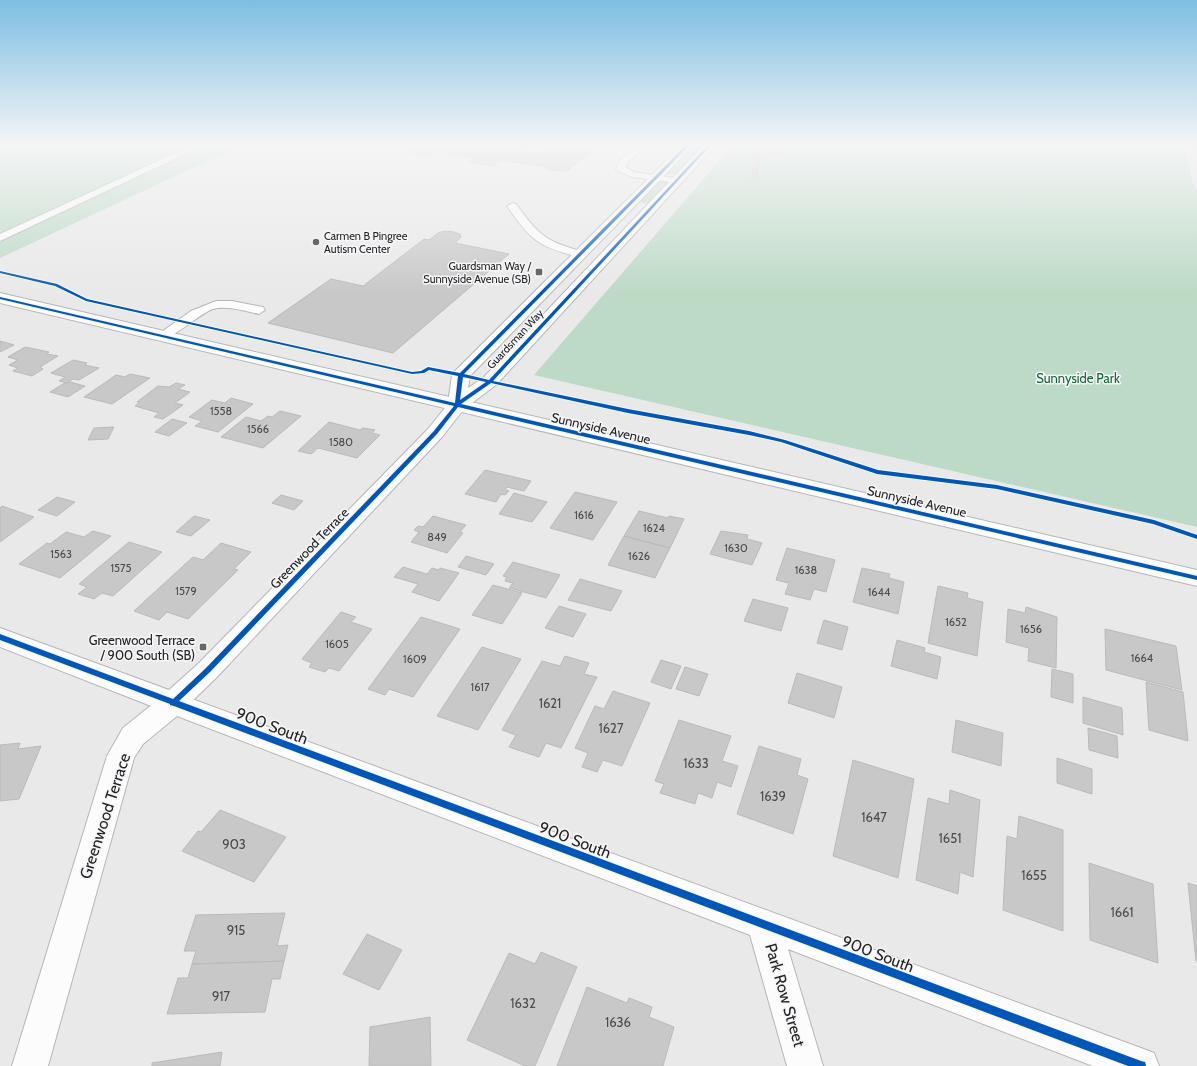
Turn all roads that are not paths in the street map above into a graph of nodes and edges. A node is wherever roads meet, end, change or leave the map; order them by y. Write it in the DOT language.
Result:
graph roads {
  1 [pos="91,195"];
  2 [pos="639,195"];
  3 [pos="663,195"];
  4 [pos="512,206"];
  5 [pos="0,238"];
  6 [pos="581,254"];
  7 [pos="0,298"];
  8 [pos="259,310"];
  9 [pos="162,336"];
  10 [pos="457,405"];
  11 [pos="1197,578"];
  12 [pos="0,637"];
  13 [pos="173,703"];
  14 [pos="764,924"];
  15 [pos="30,1066"];
  16 [pos="805,1066"];
  17 [pos="1141,1066"];
  1 -- 5 [label="lane"];
  2 -- 6 [label="street, Guardsman Way"];
  3 -- 10 [label="street, Guardsman Way"];
  4 -- 6 [label="lane"];
  6 -- 10 [label="street, Guardsman Way"];
  7 -- 9 [label="street, Sunnyside Avenue"];
  8 -- 9 [label="lane"];
  9 -- 10 [label="street, Sunnyside Avenue"];
  10 -- 11 [label="street, Sunnyside Avenue"];
  10 -- 13 [label="street, Greenwood Terrace"];
  12 -- 13 [label="street, 900 South"];
  13 -- 14 [label="street, 900 South"];
  13 -- 15 [label="street, Greenwood Terrace"];
  14 -- 16 [label="street, Park Row Street"];
  14 -- 17 [label="street, 900 South"];
}
